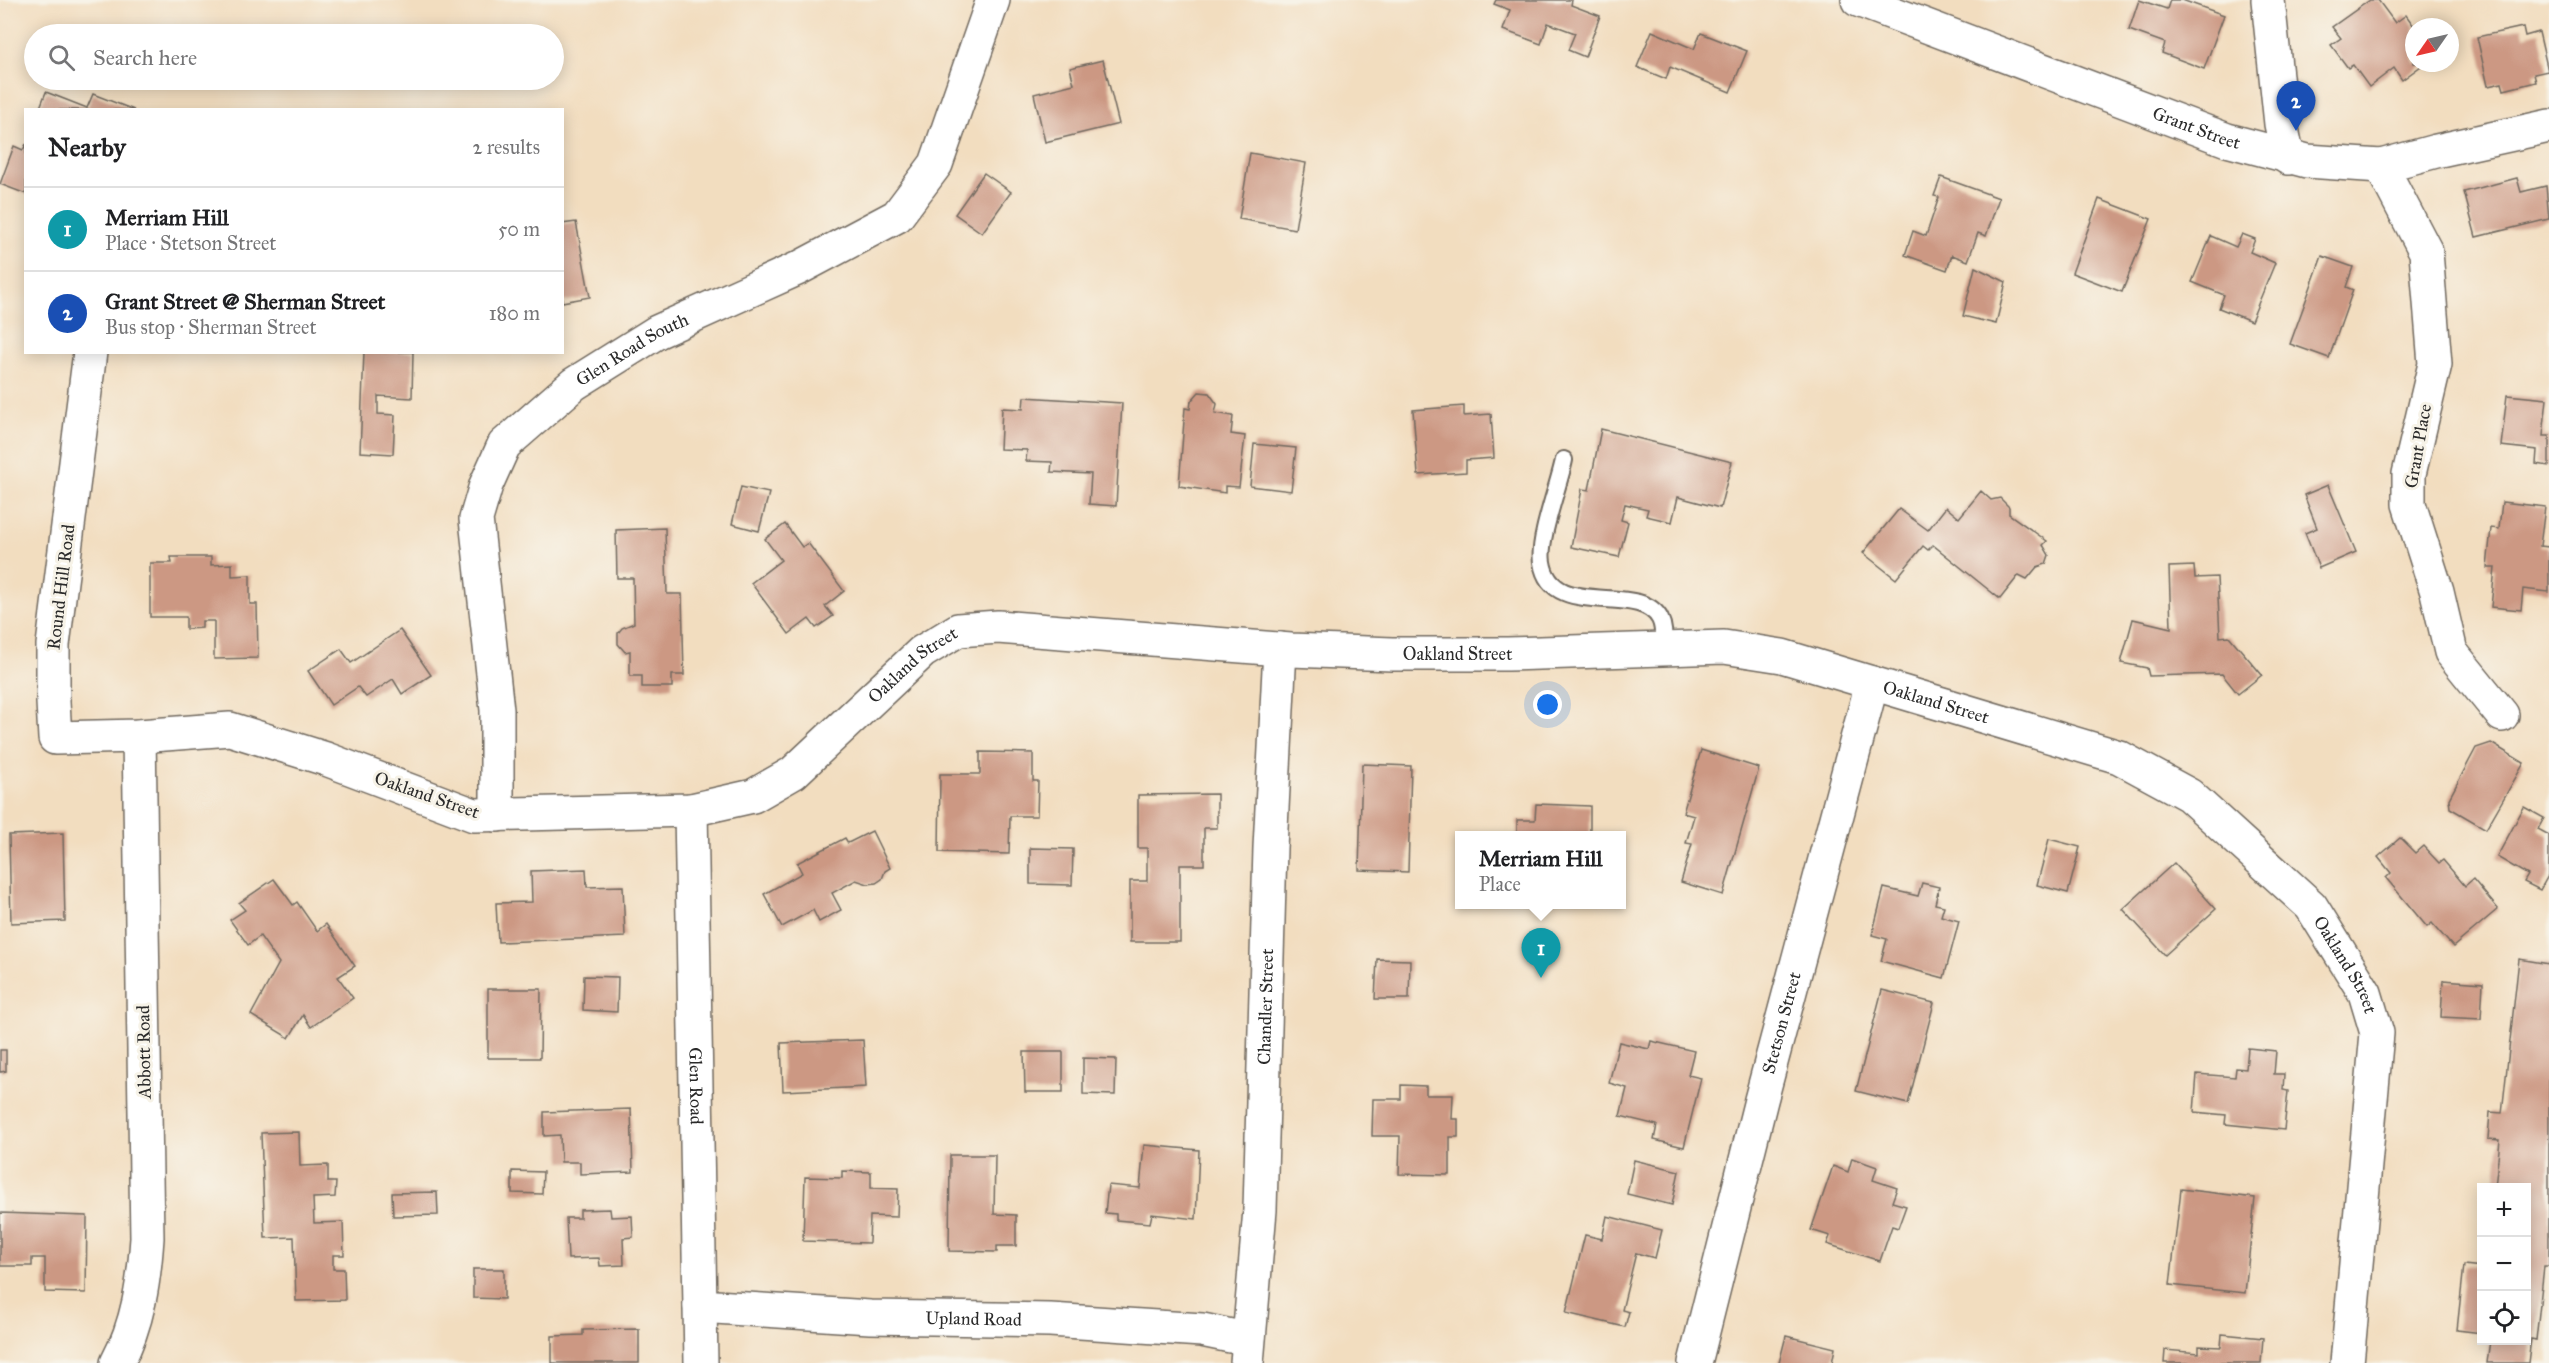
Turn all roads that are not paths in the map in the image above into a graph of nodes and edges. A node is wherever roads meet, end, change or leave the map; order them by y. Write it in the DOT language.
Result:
graph roads {
  1 [pos="993,0"];
  2 [pos="1858,0"];
  3 [pos="2268,0"];
  4 [pos="2549,126"];
  5 [pos="2288,158"];
  6 [pos="2381,165"];
  7 [pos="90,354"];
  8 [pos="1564,460"];
  9 [pos="1280,649"];
  10 [pos="1663,651"];
  11 [pos="1872,683"];
  12 [pos="2502,715"];
  13 [pos="139,736"];
  14 [pos="691,810"];
  15 [pos="497,815"];
  16 [pos="700,1306"];
  17 [pos="1248,1350"];
  18 [pos="117,1363"];
  19 [pos="701,1363"];
  20 [pos="1695,1363"];
  21 [pos="2347,1363"];
  1 -- 15 [label="street, Glen Road South"];
  2 -- 5 [label="street, Grant Street"];
  3 -- 5 [label="street"];
  4 -- 6 [label="street, Grant Street"];
  5 -- 6 [label="street, Grant Street"];
  6 -- 12 [label="street, Grant Place"];
  7 -- 13 [label="street, Round Hill Road"];
  8 -- 10 [label="lane"];
  9 -- 10 [label="street, Oakland Street"];
  9 -- 14 [label="street, Oakland Street"];
  9 -- 17 [label="street, Chandler Street"];
  10 -- 11 [label="street, Oakland Street"];
  11 -- 20 [label="street, Stetson Street"];
  11 -- 21 [label="street, Oakland Street"];
  13 -- 15 [label="street, Oakland Street"];
  13 -- 18 [label="street, Abbott Road"];
  14 -- 15 [label="street, Oakland Street"];
  14 -- 16 [label="street, Glen Road"];
  16 -- 17 [label="street, Upland Road"];
  16 -- 19 [label="street, Glen Road"];
}
